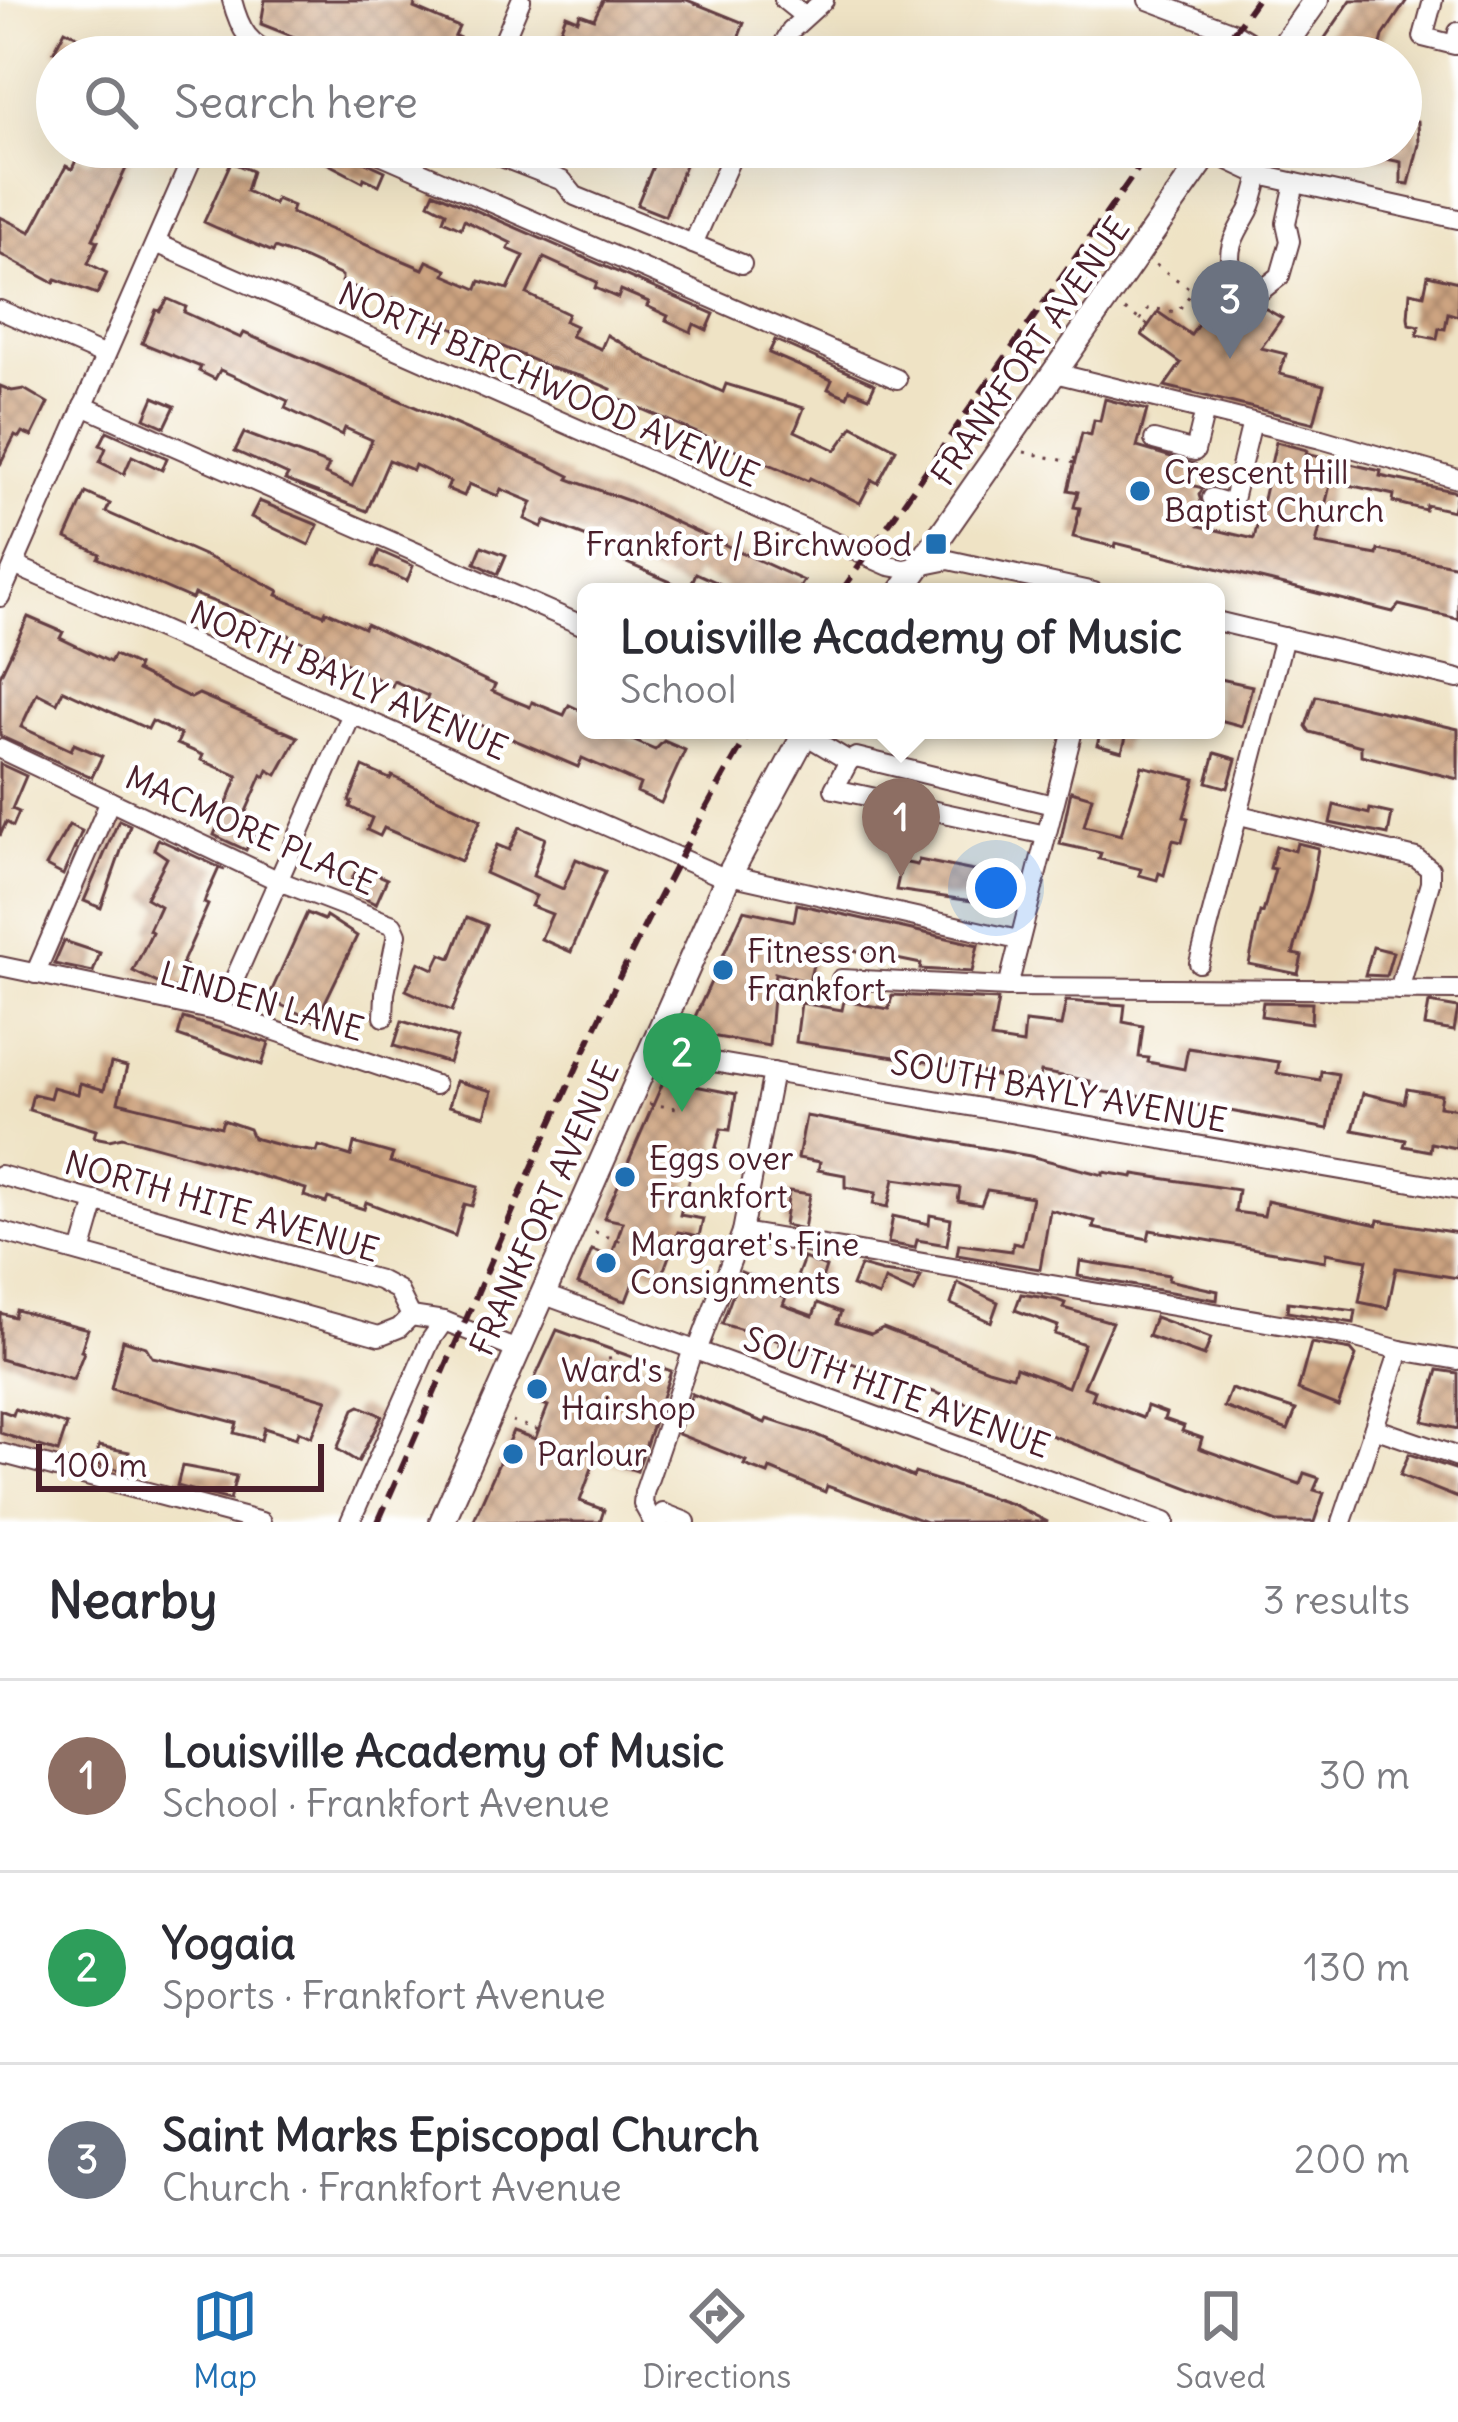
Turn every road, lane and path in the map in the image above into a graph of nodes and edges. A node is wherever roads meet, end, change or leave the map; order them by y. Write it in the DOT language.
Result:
graph roads {
  1 [pos="232,0"];
  2 [pos="521,0"];
  3 [pos="784,0"];
  4 [pos="824,0"];
  5 [pos="1148,0"];
  6 [pos="1316,0"];
  7 [pos="1432,0"];
  8 [pos="804,16"];
  9 [pos="241,36"];
  10 [pos="506,36"];
  11 [pos="790,36"];
  12 [pos="1240,36"];
  13 [pos="1290,36"];
  14 [pos="1457,40"];
  15 [pos="188,168"];
  16 [pos="412,168"];
  17 [pos="529,168"];
  18 [pos="727,168"];
  19 [pos="1198,168"];
  20 [pos="1247,168"];
  21 [pos="1260,175"];
  22 [pos="1295,183"];
  23 [pos="1458,219"];
  24 [pos="156,243"];
  25 [pos="693,244"];
  26 [pos="742,264"];
  27 [pos="1156,266"];
  28 [pos="1193,291"];
  29 [pos="1212,304"];
  30 [pos="0,310"];
  31 [pos="1124,310"];
  32 [pos="1140,320"];
  33 [pos="1148,325"];
  34 [pos="105,356"];
  35 [pos="1055,373"];
  36 [pos="897,379"];
  37 [pos="83,406"];
  38 [pos="1205,410"];
  39 [pos="1252,422"];
  40 [pos="1154,440"];
  41 [pos="1029,453"];
  42 [pos="1077,454"];
  43 [pos="1073,462"];
  44 [pos="1073,471"];
  45 [pos="1458,479"];
  46 [pos="1212,498"];
  47 [pos="921,565"];
  48 [pos="14,566"];
  49 [pos="908,583"];
  50 [pos="1053,583"];
  51 [pos="0,597"];
  52 [pos="1225,622"];
  53 [pos="577,623"];
  54 [pos="1284,637"];
  55 [pos="1458,679"];
  56 [pos="352,714"];
  57 [pos="802,739"];
  58 [pos="816,739"];
  59 [pos="1071,739"];
  60 [pos="0,748"];
  61 [pos="849,761"];
  62 [pos="110,801"];
  63 [pos="1053,805"];
  64 [pos="1240,815"];
  65 [pos="1046,835"];
  66 [pos="728,877"];
  67 [pos="280,881"];
  68 [pos="1018,940"];
  69 [pos="1199,963"];
  70 [pos="0,966"];
  71 [pos="35,974"];
  72 [pos="841,979"];
  73 [pos="1008,987"];
  74 [pos="1399,990"];
  75 [pos="1458,990"];
  76 [pos="220,1012"];
  77 [pos="384,1017"];
  78 [pos="650,1052"];
  79 [pos="772,1072"];
  80 [pos="435,1085"];
  81 [pos="648,1103"];
  82 [pos="676,1108"];
  83 [pos="0,1174"];
  84 [pos="1458,1190"];
  85 [pos="96,1201"];
  86 [pos="0,1231"];
  87 [pos="593,1232"];
  88 [pos="742,1232"];
  89 [pos="628,1244"];
  90 [pos="81,1253"];
  91 [pos="542,1294"];
  92 [pos="411,1316"];
  93 [pos="445,1321"];
  94 [pos="518,1350"];
  95 [pos="695,1350"];
  96 [pos="1400,1350"];
  97 [pos="620,1351"];
  98 [pos="608,1359"];
  99 [pos="1458,1360"];
  100 [pos="511,1421"];
  101 [pos="1374,1428"];
  102 [pos="539,1430"];
  103 [pos="0,1453"];
  104 [pos="1458,1457"];
  105 [pos="261,1522"];
  106 [pos="350,1522"];
  107 [pos="442,1522"];
  108 [pos="656,1522"];
  109 [pos="686,1522"];
  110 [pos="1165,1522"];
  111 [pos="1342,1522"];
  1 -- 9 [label="street"];
  2 -- 10 [label="street"];
  3 -- 8 [label="street"];
  4 -- 8 [label="street"];
  5 -- 12 [label="street"];
  6 -- 13 [label="main road"];
  7 -- 14 [label="street"];
  8 -- 11 [label="street"];
  15 -- 24 [label="street"];
  16 -- 36 [label="street"];
  17 -- 25 [label="street"];
  18 -- 25 [label="street"];
  19 -- 35 [label="main road, FRANKFORT AVENUE"];
  20 -- 21 [label="street"];
  21 -- 22 [label="street"];
  21 -- 22 [label="street"];
  22 -- 23 [label="street"];
  24 -- 34 [label="street"];
  24 -- 47 [label="street, NORTH BIRCHWOOD AVENUE"];
  25 -- 26 [label="street"];
  27 -- 28 [label="path"];
  28 -- 29 [label="path"];
  28 -- 32 [label="path"];
  30 -- 34 [label="street"];
  31 -- 32 [label="path"];
  32 -- 33 [label="path"];
  34 -- 37 [label="street"];
  35 -- 38 [label="street"];
  35 -- 47 [label="main road, FRANKFORT AVENUE"];
  37 -- 48 [label="street"];
  37 -- 53 [label="street"];
  38 -- 39 [label="street"];
  38 -- 40 [label="street"];
  39 -- 45 [label="street"];
  39 -- 46 [label="street"];
  41 -- 43 [label="path"];
  42 -- 43 [label="path"];
  43 -- 44 [label="path"];
  47 -- 49 [label="main road, FRANKFORT AVENUE"];
  47 -- 50 [label="street, NORTH BIRCHWOOD AVENUE"];
  48 -- 51 [label="street"];
  48 -- 56 [label="street, NORTH BAYLY AVENUE"];
  52 -- 54 [label="street"];
  54 -- 55 [label="street"];
  54 -- 64 [label="street"];
  56 -- 66 [label="street, NORTH BAYLY AVENUE"];
  56 -- 67 [label="street"];
  57 -- 66 [label="main road, FRANKFORT AVENUE"];
  58 -- 61 [label="street"];
  59 -- 63 [label="street"];
  60 -- 62 [label="street, MACMORE PLACE"];
  61 -- 63 [label="street"];
  61 -- 65 [label="street"];
  62 -- 67 [label="street, MACMORE PLACE"];
  62 -- 71 [label="street"];
  63 -- 65 [label="street"];
  64 -- 69 [label="street"];
  64 -- 74 [label="street"];
  65 -- 68 [label="street"];
  66 -- 68 [label="street, NORTH BAYLY AVENUE"];
  66 -- 78 [label="main road, FRANKFORT AVENUE"];
  67 -- 76 [label="street"];
  67 -- 77 [label="street, MACMORE PLACE"];
  68 -- 73 [label="street"];
  70 -- 71 [label="street, LINDEN LANE"];
  71 -- 76 [label="street, LINDEN LANE"];
  72 -- 73 [label="street"];
  73 -- 74 [label="street"];
  74 -- 75 [label="street"];
  76 -- 80 [label="street, LINDEN LANE"];
  78 -- 79 [label="street, SOUTH BAYLY AVENUE"];
  78 -- 91 [label="main road, FRANKFORT AVENUE"];
  79 -- 84 [label="street, SOUTH BAYLY AVENUE"];
  79 -- 88 [label="street"];
  81 -- 82 [label="path"];
  83 -- 85 [label="street, NORTH HITE AVENUE"];
  85 -- 90 [label="street"];
  85 -- 92 [label="street, NORTH HITE AVENUE"];
  86 -- 90 [label="street"];
  87 -- 89 [label="path"];
  88 -- 95 [label="street"];
  88 -- 96 [label="street"];
  90 -- 92 [label="street"];
  91 -- 94 [label="main road, FRANKFORT AVENUE"];
  91 -- 95 [label="street, SOUTH HITE AVENUE"];
  92 -- 93 [label="street"];
  93 -- 94 [label="street"];
  93 -- 106 [label="street"];
  94 -- 107 [label="main road, FRANKFORT AVENUE"];
  95 -- 108 [label="street"];
  95 -- 110 [label="street, SOUTH HITE AVENUE"];
  96 -- 99 [label="street"];
  96 -- 101 [label="street"];
  97 -- 98 [label="path"];
  100 -- 102 [label="path"];
  101 -- 104 [label="street"];
  101 -- 111 [label="street"];
  103 -- 105 [label="street"];
  108 -- 109 [label="street"];
}
